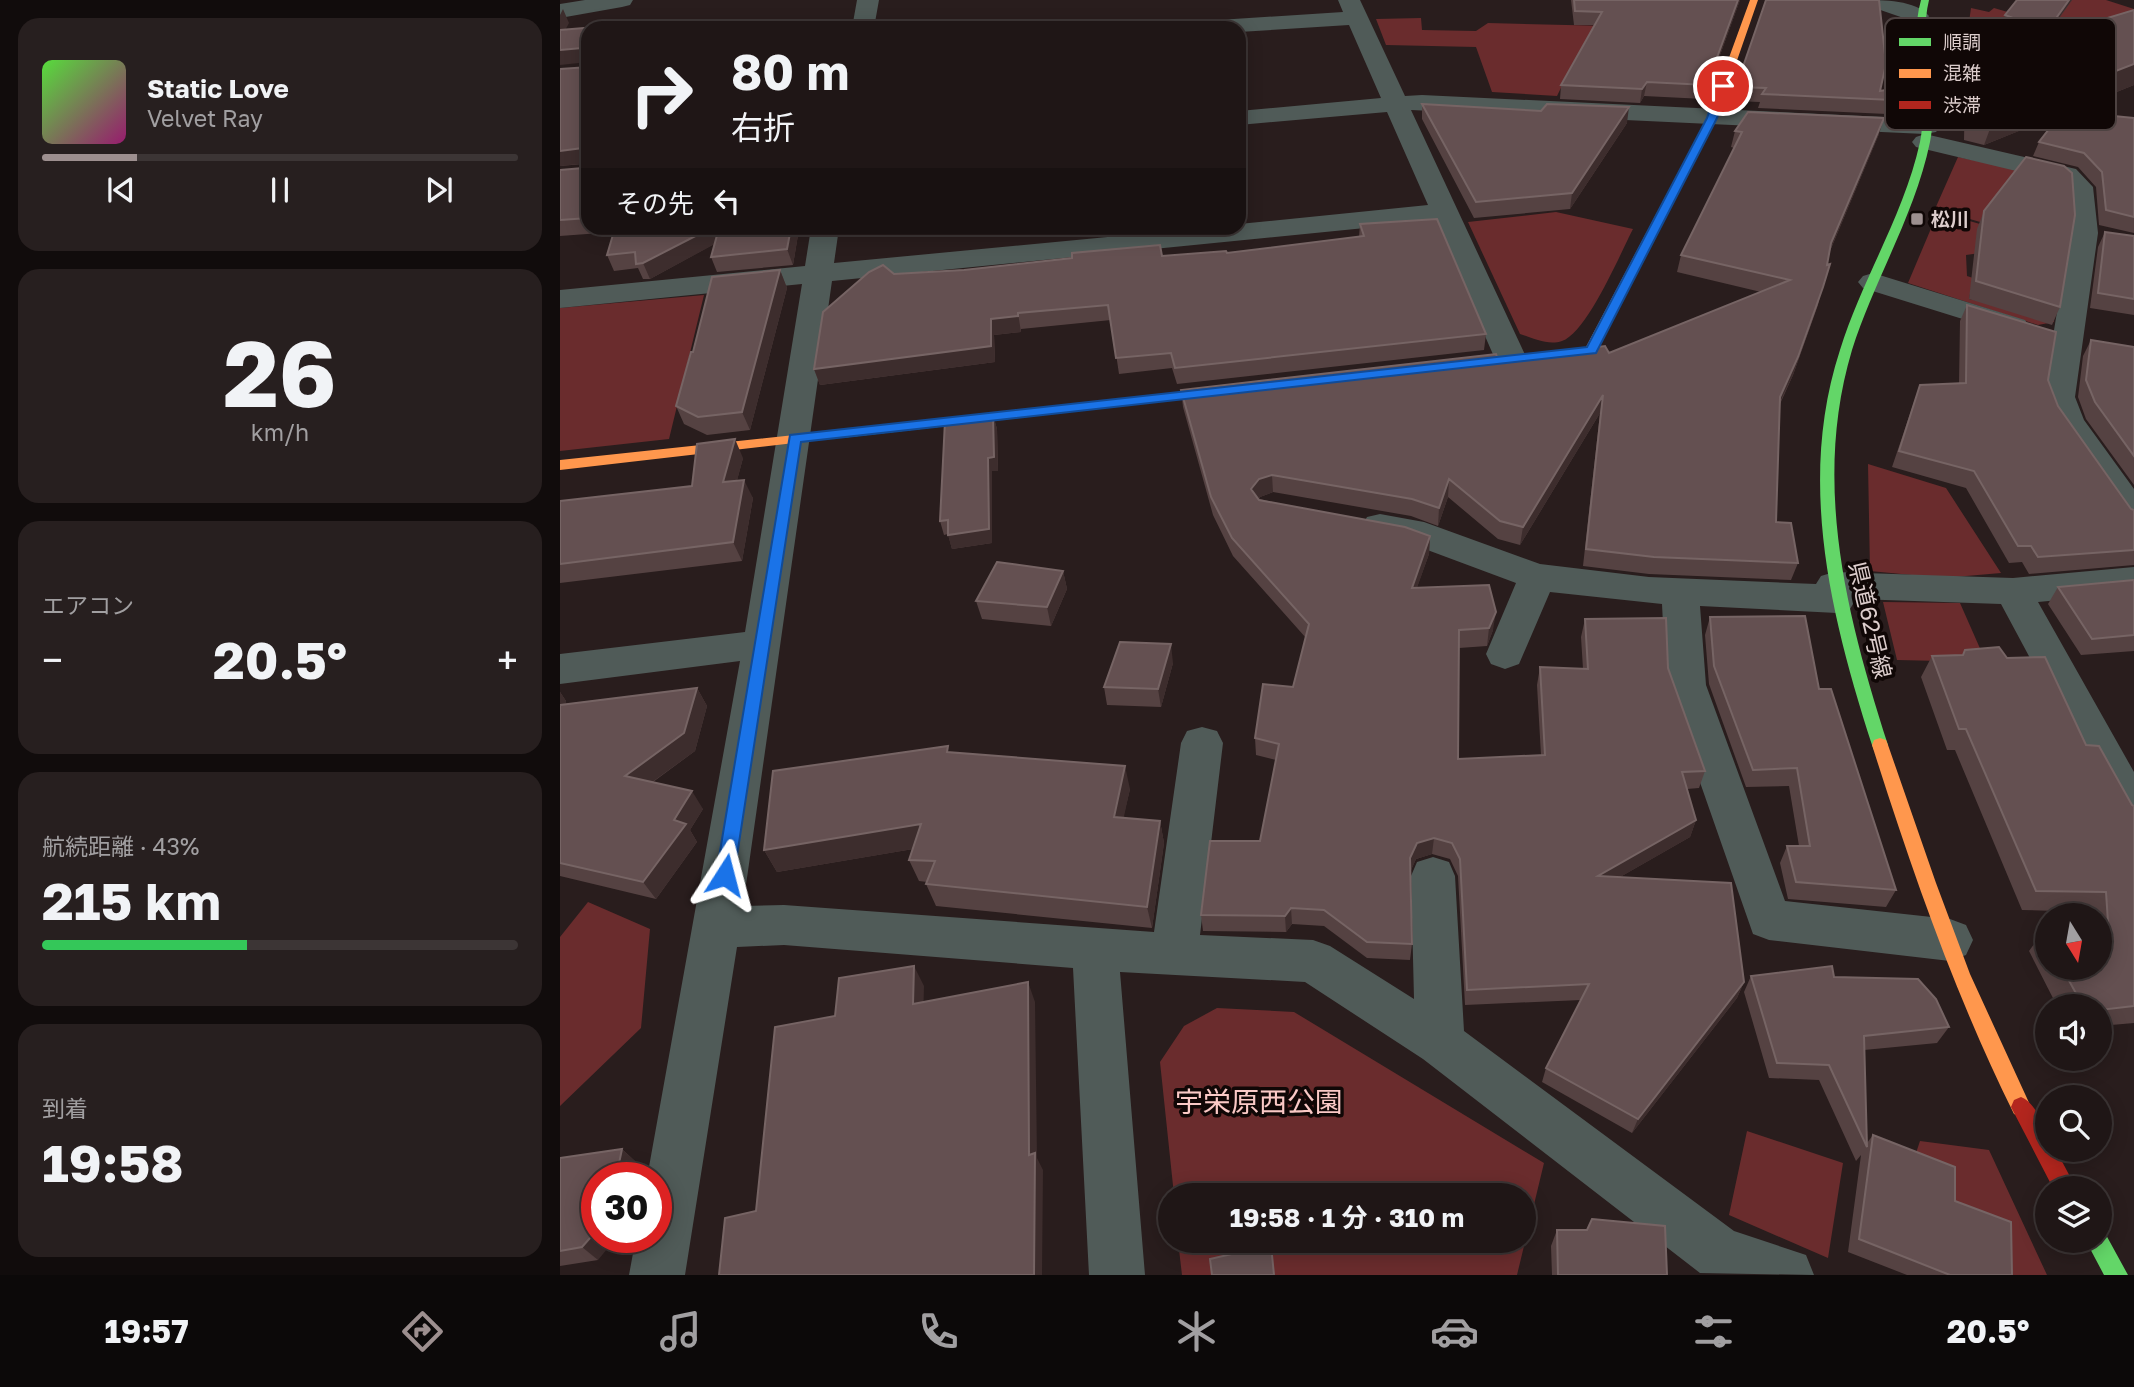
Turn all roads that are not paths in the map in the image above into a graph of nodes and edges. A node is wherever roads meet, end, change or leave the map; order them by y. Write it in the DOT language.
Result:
graph roads {
  1 [pos="622,0"];
  2 [pos="868,0"];
  3 [pos="1754,0"];
  4 [pos="1874,0"];
  5 [pos="1922,8"];
  6 [pos="1353,9"];
  7 [pos="560,11"];
  8 [pos="864,21"];
  9 [pos="1246,23"];
  10 [pos="1398,104"];
  11 [pos="1246,117"];
  12 [pos="1712,118"];
  13 [pos="1926,130"];
  14 [pos="1926,135"];
  15 [pos="1445,212"];
  16 [pos="1246,232"];
  17 [pos="824,235"];
  18 [pos="1212,235"];
  19 [pos="817,274"];
  20 [pos="1873,282"];
  21 [pos="560,299"];
  22 [pos="2081,344"];
  23 [pos="1504,360"];
  24 [pos="1249,388"];
  25 [pos="795,438"];
  26 [pos="560,465"];
  27 [pos="2134,515"];
  28 [pos="1348,520"];
  29 [pos="1537,577"];
  30 [pos="2134,580"];
  31 [pos="1680,591"];
  32 [pos="2013,591"];
  33 [pos="1836,592"];
  34 [pos="762,643"];
  35 [pos="1505,654"];
  36 [pos="560,669"];
  37 [pos="1202,743"];
  38 [pos="2134,811"];
  39 [pos="1433,876"];
  40 [pos="717,927"];
  41 [pos="1950,940"];
  42 [pos="1095,949"];
  43 [pos="1174,955"];
  44 [pos="1440,1043"];
  45 [pos="2059,1176"];
  46 [pos="2104,1253"];
  47 [pos="657,1275"];
  48 [pos="1117,1275"];
  49 [pos="1786,1275"];
  50 [pos="2117,1275"];
  1 -- 7 [label="street"];
  2 -- 8 [label="street"];
  3 -- 12 [label="main road"];
  4 -- 5 [label="street"];
  6 -- 9 [label="street"];
  6 -- 10 [label="street"];
  10 -- 11 [label="street"];
  10 -- 12 [label="street"];
  10 -- 15 [label="street"];
  12 -- 14 [label="street"];
  12 -- 23 [label="main road"];
  13 -- 14 [label="main road, 県道62号線"];
  14 -- 20 [label="main road, 県道62号線"];
  14 -- 22 [label="street"];
  15 -- 16 [label="street"];
  15 -- 23 [label="street"];
  17 -- 19 [label="street"];
  18 -- 19 [label="street"];
  19 -- 21 [label="street"];
  19 -- 25 [label="street"];
  20 -- 22 [label="street"];
  20 -- 33 [label="main road, 県道62号線"];
  22 -- 27 [label="street"];
  24 -- 25 [label="main road"];
  25 -- 26 [label="main road"];
  25 -- 34 [label="street"];
  28 -- 29 [label="street"];
  29 -- 31 [label="street"];
  29 -- 35 [label="street"];
  30 -- 32 [label="street"];
  31 -- 33 [label="street"];
  31 -- 41 [label="street"];
  32 -- 33 [label="street"];
  32 -- 38 [label="street"];
  33 -- 41 [label="main road, 県道62号線"];
  34 -- 36 [label="street"];
  34 -- 40 [label="street"];
  37 -- 43 [label="street"];
  39 -- 44 [label="street"];
  40 -- 42 [label="street"];
  40 -- 47 [label="street"];
  41 -- 45 [label="main road, 県道62号線"];
  42 -- 43 [label="street"];
  42 -- 48 [label="street"];
  43 -- 44 [label="street"];
  44 -- 49 [label="street"];
  46 -- 50 [label="main road"];
}
